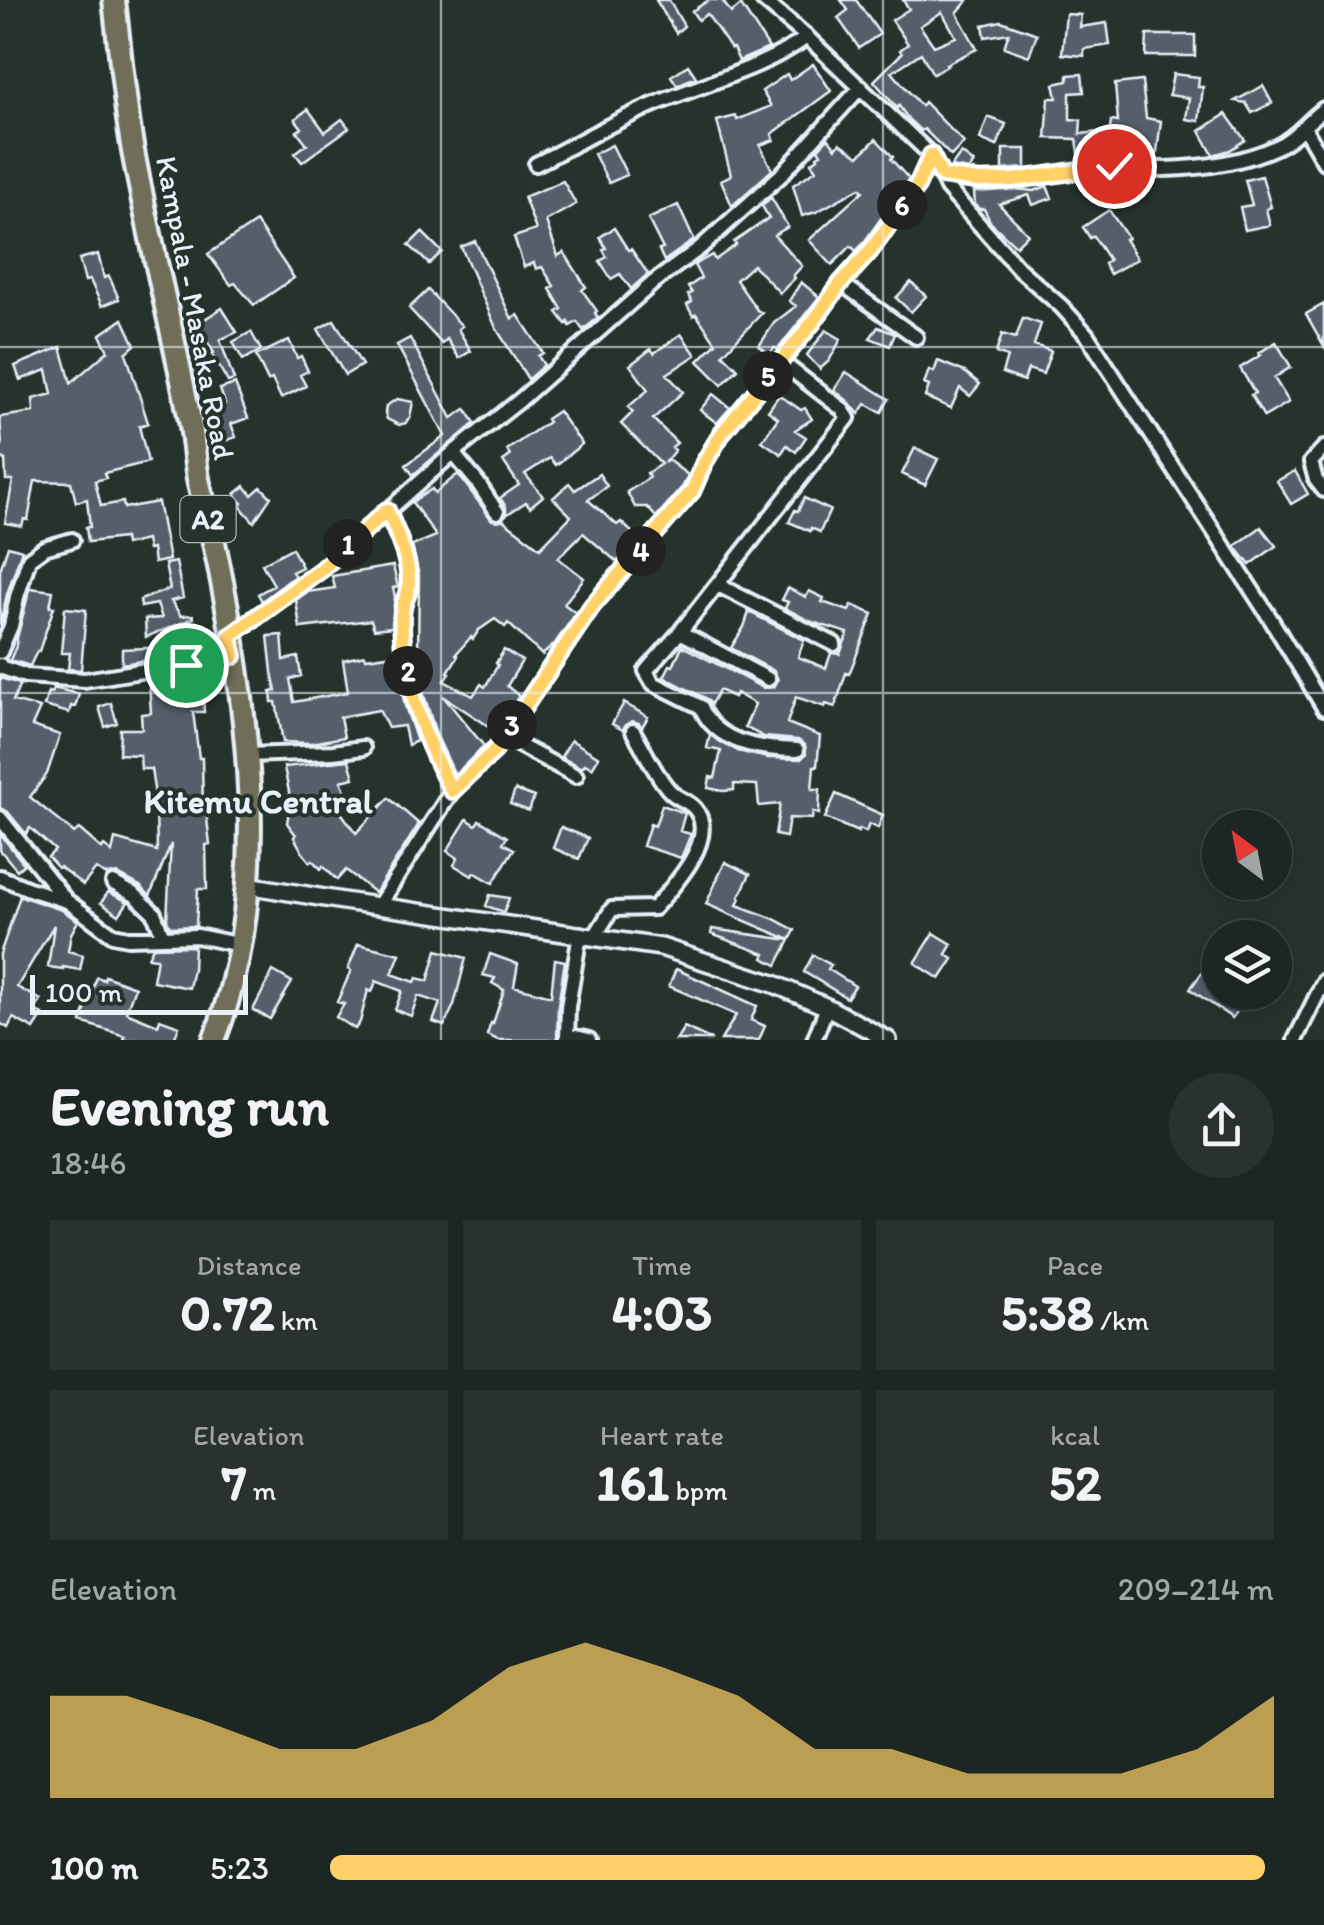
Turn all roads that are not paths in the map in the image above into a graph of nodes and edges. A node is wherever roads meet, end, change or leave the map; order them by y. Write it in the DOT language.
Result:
graph roads {
  1 [pos="114,0"];
  2 [pos="764,0"];
  3 [pos="807,37"];
  4 [pos="861,87"];
  5 [pos="1324,109"];
  6 [pos="1304,129"];
  7 [pos="931,155"];
  8 [pos="1324,162"];
  9 [pos="536,164"];
  10 [pos="942,176"];
  11 [pos="841,283"];
  12 [pos="916,337"];
  13 [pos="780,361"];
  14 [pos="1324,448"];
  15 [pos="453,453"];
  16 [pos="1324,490"];
  17 [pos="387,510"];
  18 [pos="497,512"];
  19 [pos="72,540"];
  20 [pos="718,585"];
  21 [pos="680,632"];
  22 [pos="834,644"];
  23 [pos="232,646"];
  24 [pos="0,652"];
  25 [pos="0,665"];
  26 [pos="768,679"];
  27 [pos="1324,708"];
  28 [pos="633,732"];
  29 [pos="504,737"];
  30 [pos="363,748"];
  31 [pos="797,750"];
  32 [pos="246,755"];
  33 [pos="576,776"];
  34 [pos="452,791"];
  35 [pos="0,818"];
  36 [pos="0,877"];
  37 [pos="113,883"];
  38 [pos="248,885"];
  39 [pos="66,901"];
  40 [pos="380,905"];
  41 [pos="588,935"];
  42 [pos="163,937"];
  43 [pos="241,945"];
  44 [pos="1324,981"];
  45 [pos="826,1007"];
  46 [pos="567,1037"];
  47 [pos="214,1040"];
  48 [pos="589,1040"];
  49 [pos="814,1040"];
  50 [pos="888,1040"];
  51 [pos="1295,1040"];
  1 -- 23 [label="main road, Kampala - Masaka Road / A2"];
  2 -- 3 [label="street"];
  3 -- 4 [label="street"];
  3 -- 9 [label="street"];
  4 -- 7 [label="street"];
  4 -- 15 [label="street"];
  5 -- 6 [label="street"];
  6 -- 8 [label="street"];
  6 -- 10 [label="street"];
  7 -- 10 [label="street"];
  7 -- 11 [label="street"];
  10 -- 27 [label="street"];
  11 -- 12 [label="street"];
  11 -- 13 [label="street"];
  13 -- 20 [label="street"];
  13 -- 29 [label="street"];
  14 -- 16 [label="street"];
  15 -- 17 [label="street"];
  15 -- 18 [label="street"];
  17 -- 23 [label="street"];
  17 -- 34 [label="street"];
  19 -- 24 [label="street"];
  20 -- 21 [label="street"];
  20 -- 22 [label="street"];
  21 -- 26 [label="street"];
  21 -- 31 [label="street"];
  23 -- 25 [label="street"];
  23 -- 32 [label="main road, Kampala - Masaka Road / A2"];
  28 -- 41 [label="street"];
  29 -- 33 [label="street"];
  29 -- 34 [label="street"];
  30 -- 32 [label="street"];
  32 -- 38 [label="main road, Kampala - Masaka Road / A2"];
  34 -- 40 [label="street"];
  35 -- 39 [label="street"];
  36 -- 39 [label="street"];
  37 -- 42 [label="street"];
  38 -- 40 [label="street"];
  38 -- 43 [label="main road, Kampala - Masaka Road / A2"];
  39 -- 42 [label="street"];
  40 -- 41 [label="street"];
  41 -- 45 [label="street"];
  41 -- 46 [label="street"];
  42 -- 43 [label="street"];
  43 -- 47 [label="main road, Kampala - Masaka Road / A2"];
  44 -- 51 [label="street"];
  45 -- 49 [label="street"];
  45 -- 50 [label="street"];
  46 -- 48 [label="street"];
}
